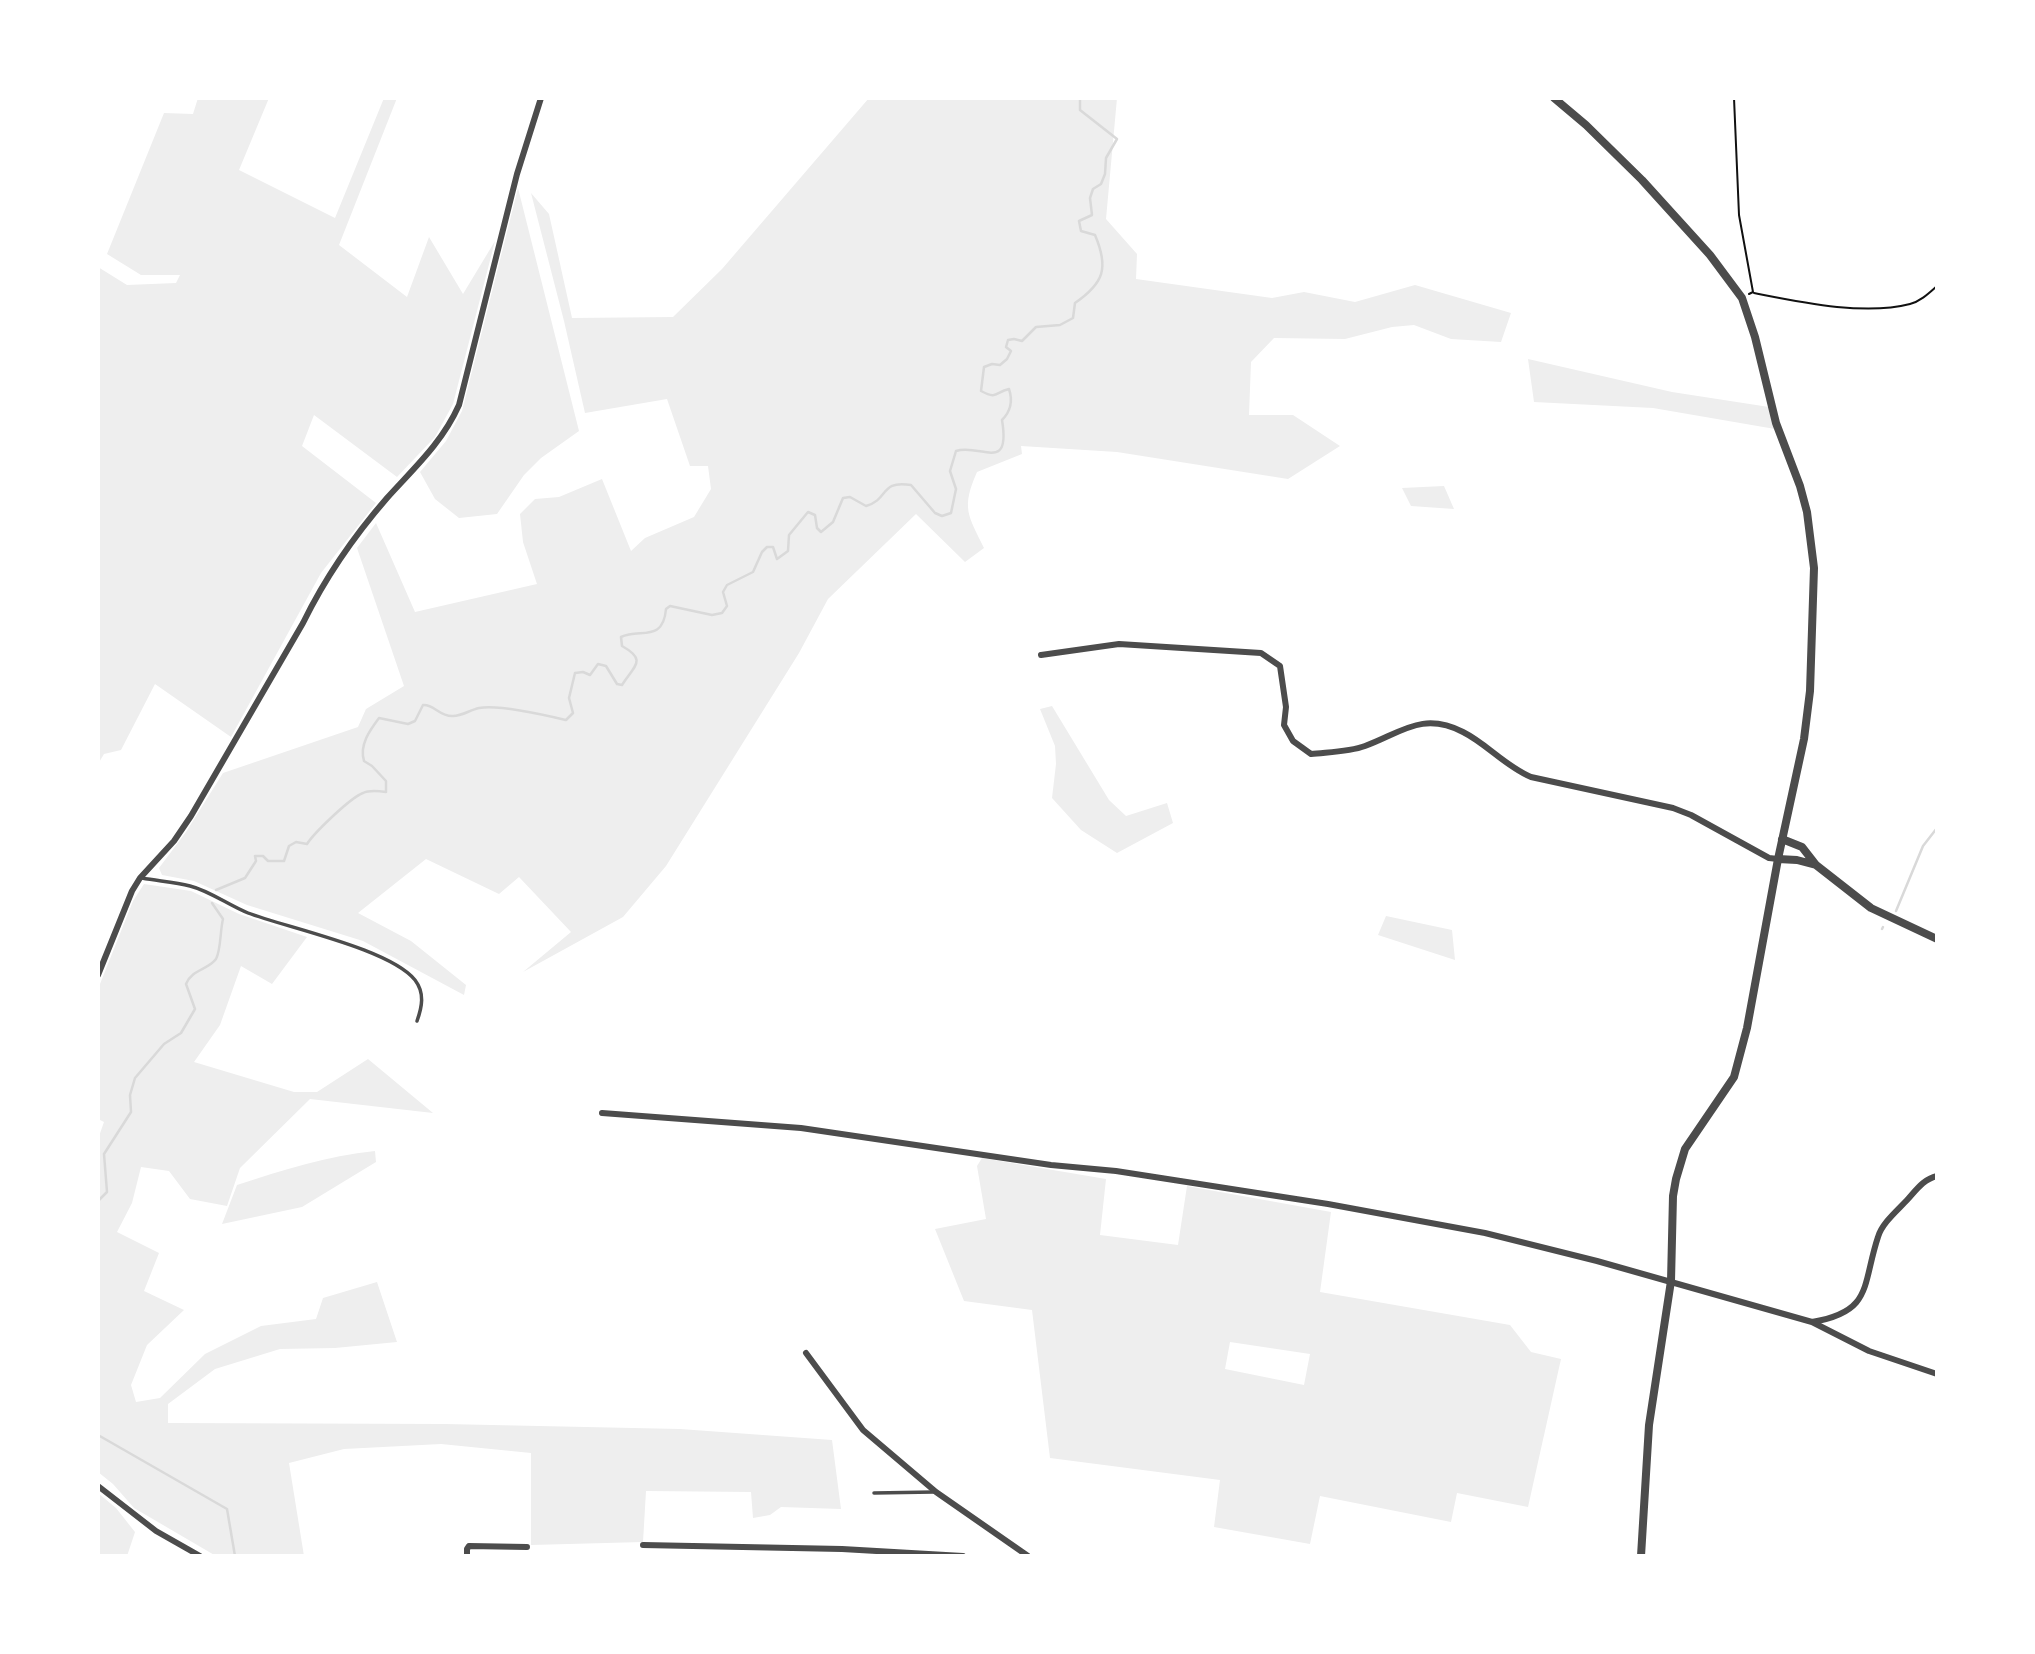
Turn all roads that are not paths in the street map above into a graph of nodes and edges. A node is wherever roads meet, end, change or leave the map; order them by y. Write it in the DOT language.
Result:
graph roads {
  1 [pos="541,98"];
  2 [pos="1554,98"];
  3 [pos="1041,655"];
  4 [pos="1782,839"];
  5 [pos="1778,859"];
  6 [pos="1816,865"];
  7 [pos="140,878"];
  8 [pos="1937,939"];
  9 [pos="98,975"];
  10 [pos="417,1021"];
  11 [pos="602,1113"];
  12 [pos="1937,1176"];
  13 [pos="1671,1281"];
  14 [pos="1812,1322"];
  15 [pos="806,1353"];
  16 [pos="1937,1374"];
  17 [pos="98,1486"];
  18 [pos="936,1492"];
  19 [pos="874,1493"];
  20 [pos="643,1545"];
  21 [pos="527,1547"];
  22 [pos="200,1556"];
  23 [pos="467,1556"];
  24 [pos="962,1556"];
  25 [pos="1028,1556"];
  26 [pos="1641,1556"];
  1 -- 7 [label="street"];
  2 -- 4 [label="street"];
  3 -- 5 [label="street"];
  4 -- 5 [label="street"];
  4 -- 6 [label="street"];
  5 -- 6 [label="street"];
  5 -- 13 [label="street"];
  6 -- 8 [label="street"];
  7 -- 9 [label="street"];
  7 -- 10 [label="lane"];
  11 -- 13 [label="street"];
  12 -- 14 [label="street"];
  13 -- 14 [label="street"];
  13 -- 26 [label="street"];
  14 -- 16 [label="street"];
  15 -- 18 [label="street"];
  17 -- 22 [label="street"];
  18 -- 19 [label="lane"];
  18 -- 25 [label="street"];
  20 -- 24 [label="street"];
  21 -- 23 [label="street"];
}
